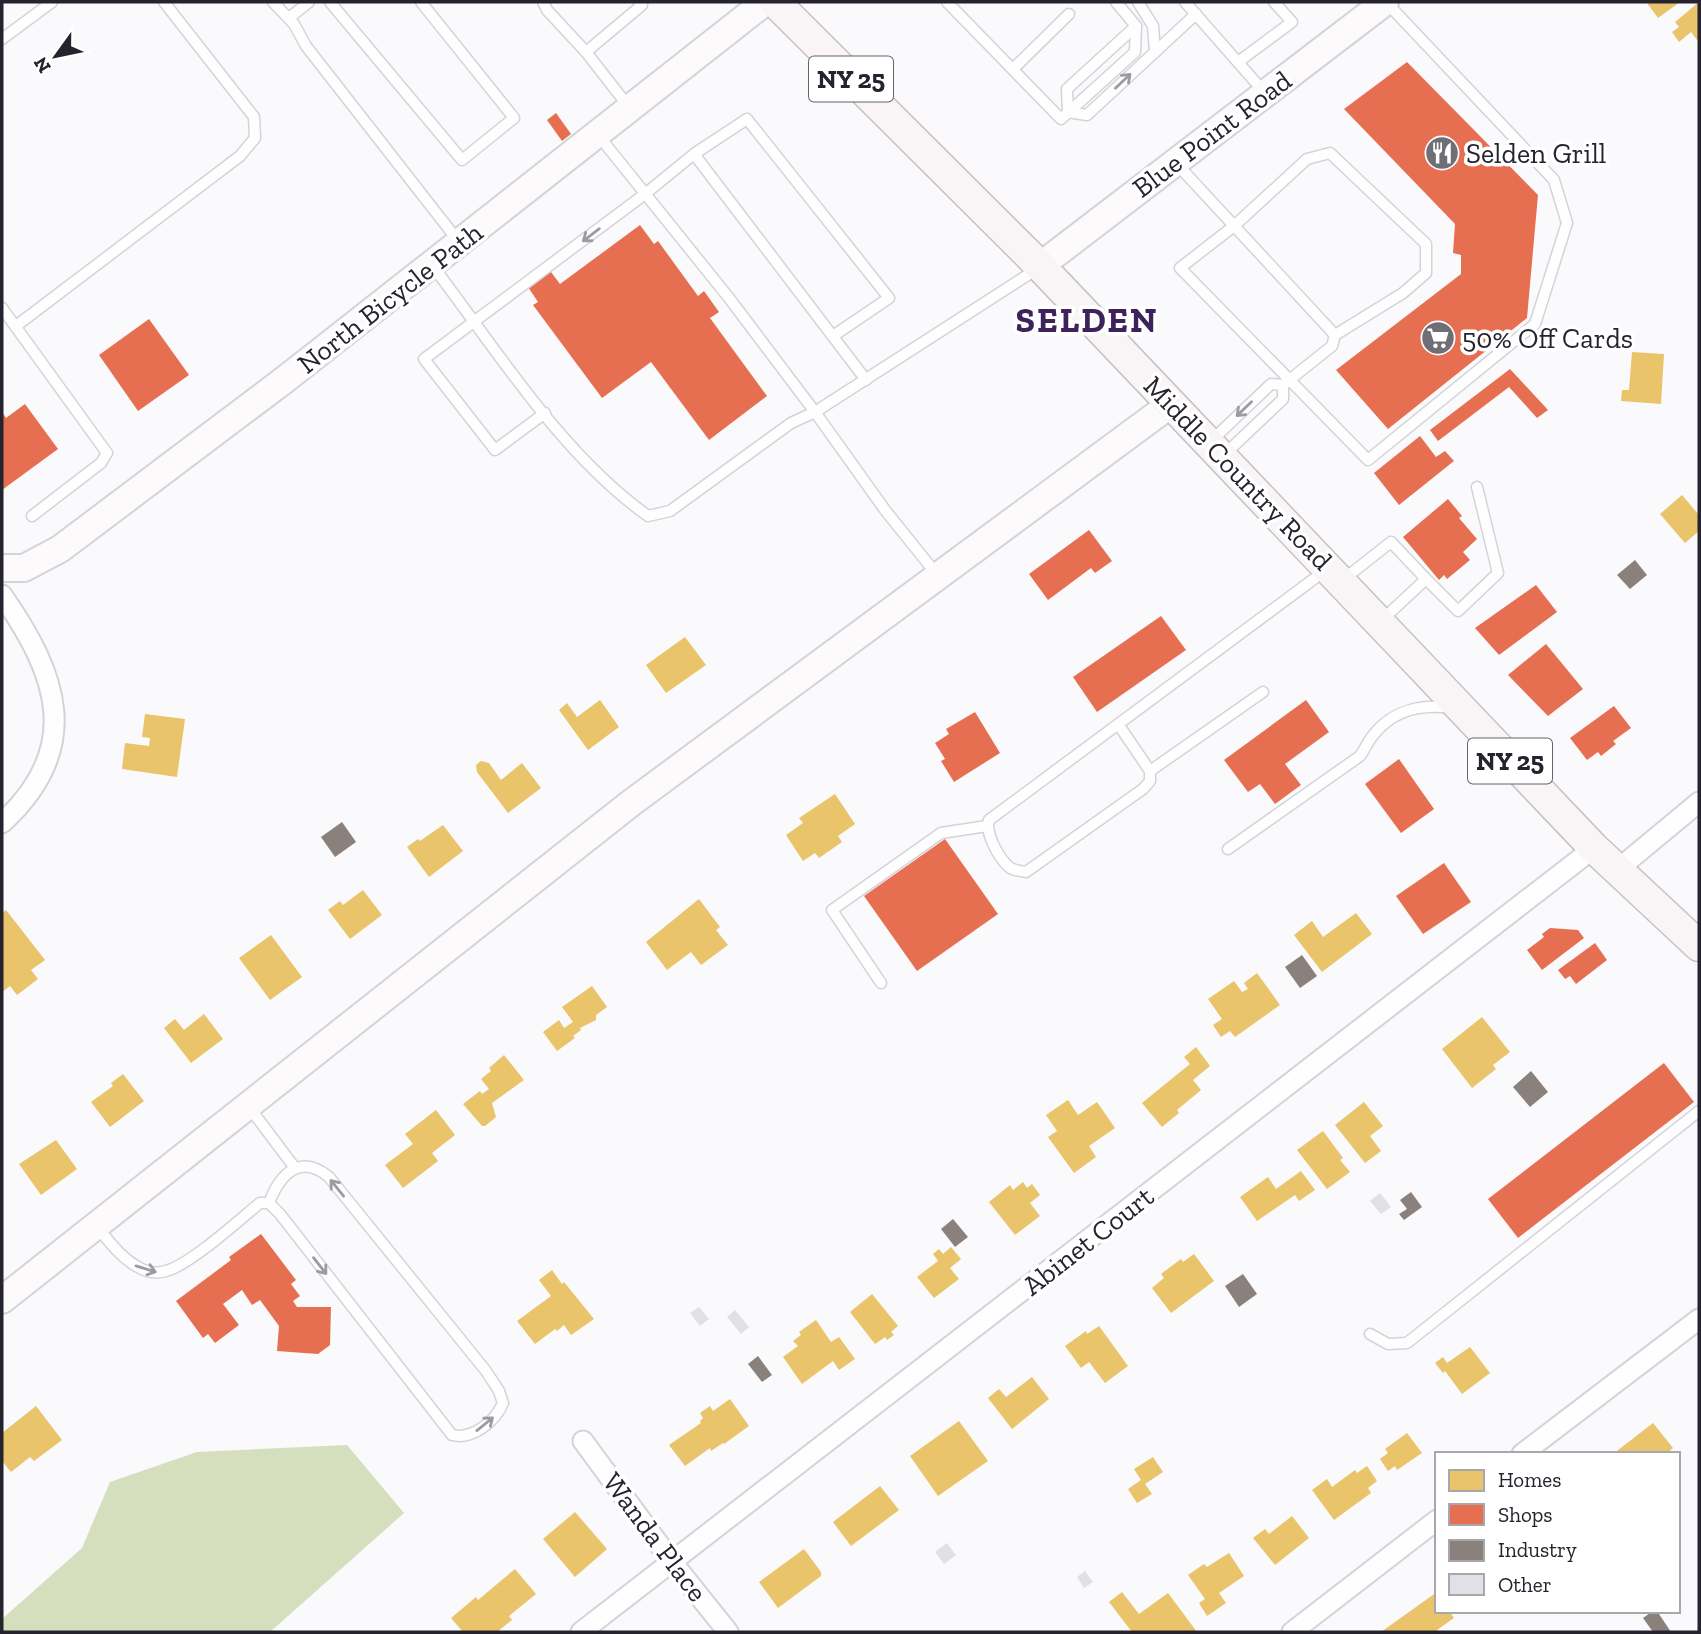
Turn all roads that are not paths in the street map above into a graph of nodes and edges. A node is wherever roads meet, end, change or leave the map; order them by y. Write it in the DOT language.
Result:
graph roads {
  1 [pos="52,2"];
  2 [pos="164,2"];
  3 [pos="272,2"];
  4 [pos="309,2"];
  5 [pos="330,2"];
  6 [pos="421,2"];
  7 [pos="543,2"];
  8 [pos="639,2"];
  9 [pos="765,2"];
  10 [pos="775,2"];
  11 [pos="947,2"];
  12 [pos="1116,2"];
  13 [pos="1138,2"];
  14 [pos="1185,2"];
  15 [pos="1274,2"];
  16 [pos="1386,2"];
  17 [pos="1069,14"];
  18 [pos="1196,14"];
  19 [pos="289,18"];
  20 [pos="1136,26"];
  21 [pos="2,39"];
  22 [pos="586,52"];
  23 [pos="1155,52"];
  24 [pos="1238,62"];
  25 [pos="1013,69"];
  26 [pos="1265,93"];
  27 [pos="630,109"];
  28 [pos="1065,116"];
  29 [pos="598,135"];
  30 [pos="694,154"];
  31 [pos="1175,162"];
  32 [pos="645,194"];
  33 [pos="1234,226"];
  34 [pos="460,243"];
  35 [pos="431,265"];
  36 [pos="1040,266"];
  37 [pos="2,308"];
  38 [pos="475,323"];
  39 [pos="16,327"];
  40 [pos="1335,335"];
  41 [pos="833,336"];
  42 [pos="866,380"];
  43 [pos="1287,382"];
  44 [pos="1171,404"];
  45 [pos="816,412"];
  46 [pos="545,413"];
  47 [pos="1215,450"];
  48 [pos="1477,487"];
  49 [pos="32,516"];
  50 [pos="2,568"];
  51 [pos="1335,575"];
  52 [pos="938,576"];
  53 [pos="1426,579"];
  54 [pos="2,595"];
  55 [pos="1379,622"];
  56 [pos="1263,692"];
  57 [pos="1461,710"];
  58 [pos="1118,724"];
  59 [pos="1150,771"];
  60 [pos="1699,802"];
  61 [pos="2,823"];
  62 [pos="987,826"];
  63 [pos="1594,848"];
  64 [pos="1228,849"];
  65 [pos="1617,870"];
  66 [pos="1699,946"];
  67 [pos="881,983"];
  68 [pos="248,1105"];
  69 [pos="1699,1111"];
  70 [pos="295,1168"];
  71 [pos="269,1203"];
  72 [pos="96,1226"];
  73 [pos="2,1300"];
  74 [pos="1699,1319"];
  75 [pos="1370,1334"];
  76 [pos="583,1441"];
  77 [pos="1525,1452"];
  78 [pos="1435,1522"];
  79 [pos="672,1562"];
  80 [pos="581,1632"];
  81 [pos="728,1632"];
  82 [pos="1292,1632"];
  1 -- 21 [label="lane"];
  2 -- 39 [label="lane"];
  3 -- 19 [label="lane"];
  4 -- 19 [label="lane"];
  5 -- 6 [label="lane"];
  7 -- 22 [label="lane"];
  8 -- 22 [label="lane"];
  9 -- 27 [label="street, North Bicycle Path"];
  10 -- 36 [label="main road, Middle Country Road / NY 25"];
  11 -- 25 [label="lane"];
  12 -- 20 [label="lane"];
  13 -- 23 [label="lane"];
  14 -- 18 [label="lane"];
  15 -- 24 [label="lane"];
  16 -- 26 [label="street, Blue Point Road"];
  16 -- 43 [label="lane"];
  17 -- 25 [label="lane"];
  18 -- 23 [label="lane"];
  18 -- 24 [label="lane"];
  19 -- 34 [label="lane"];
  20 -- 28 [label="lane"];
  20 -- 28 [label="lane"];
  22 -- 27 [label="lane"];
  28 -- 23 [label="lane, one-way"];
  24 -- 26 [label="lane"];
  25 -- 28 [label="lane"];
  26 -- 31 [label="street, Blue Point Road"];
  27 -- 29 [label="street, North Bicycle Path"];
  29 -- 32 [label="lane"];
  29 -- 34 [label="street, North Bicycle Path"];
  30 -- 32 [label="lane"];
  30 -- 41 [label="lane"];
  30 -- 41 [label="lane"];
  31 -- 33 [label="lane"];
  31 -- 36 [label="street, Blue Point Road"];
  32 -- 38 [label="lane, one-way"];
  32 -- 45 [label="lane"];
  33 -- 40 [label="lane"];
  33 -- 40 [label="lane"];
  33 -- 43 [label="lane"];
  34 -- 35 [label="street, North Bicycle Path"];
  35 -- 38 [label="lane"];
  35 -- 50 [label="street, North Bicycle Path"];
  36 -- 42 [label="lane"];
  36 -- 44 [label="main road, Middle Country Road / NY 25"];
  37 -- 39 [label="lane"];
  38 -- 46 [label="lane"];
  38 -- 46 [label="lane"];
  39 -- 49 [label="lane"];
  40 -- 43 [label="lane"];
  41 -- 42 [label="lane"];
  42 -- 45 [label="lane"];
  43 -- 47 [label="lane"];
  43 -- 47 [label="lane, one-way"];
  44 -- 47 [label="main road, Middle Country Road / NY 25"];
  44 -- 52 [label="street"];
  45 -- 46 [label="lane"];
  45 -- 52 [label="lane"];
  47 -- 51 [label="main road, Middle Country Road / NY 25"];
  48 -- 53 [label="lane"];
  51 -- 53 [label="lane"];
  51 -- 55 [label="main road, Middle Country Road / NY 25"];
  51 -- 58 [label="lane"];
  52 -- 68 [label="street"];
  53 -- 55 [label="lane"];
  54 -- 61 [label="street"];
  55 -- 57 [label="main road, Middle Country Road / NY 25"];
  56 -- 59 [label="lane"];
  57 -- 63 [label="main road, Middle Country Road / NY 25"];
  57 -- 64 [label="lane"];
  58 -- 59 [label="lane"];
  58 -- 62 [label="lane"];
  59 -- 62 [label="lane"];
  60 -- 65 [label="street"];
  62 -- 67 [label="lane"];
  63 -- 65 [label="main road, Middle Country Road / NY 25"];
  63 -- 79 [label="street, Abinet Court"];
  65 -- 66 [label="main road, Middle Country Road / NY 25"];
  68 -- 70 [label="lane"];
  68 -- 72 [label="street"];
  69 -- 75 [label="lane"];
  70 -- 71 [label="lane"];
  71 -- 70 [label="lane, one-way"];
  72 -- 71 [label="lane, one-way"];
  72 -- 73 [label="street"];
  74 -- 77 [label="street"];
  76 -- 79 [label="street, Wanda Place"];
  78 -- 82 [label="street"];
  79 -- 80 [label="street, Abinet Court"];
  79 -- 81 [label="street, Wanda Place"];
}
